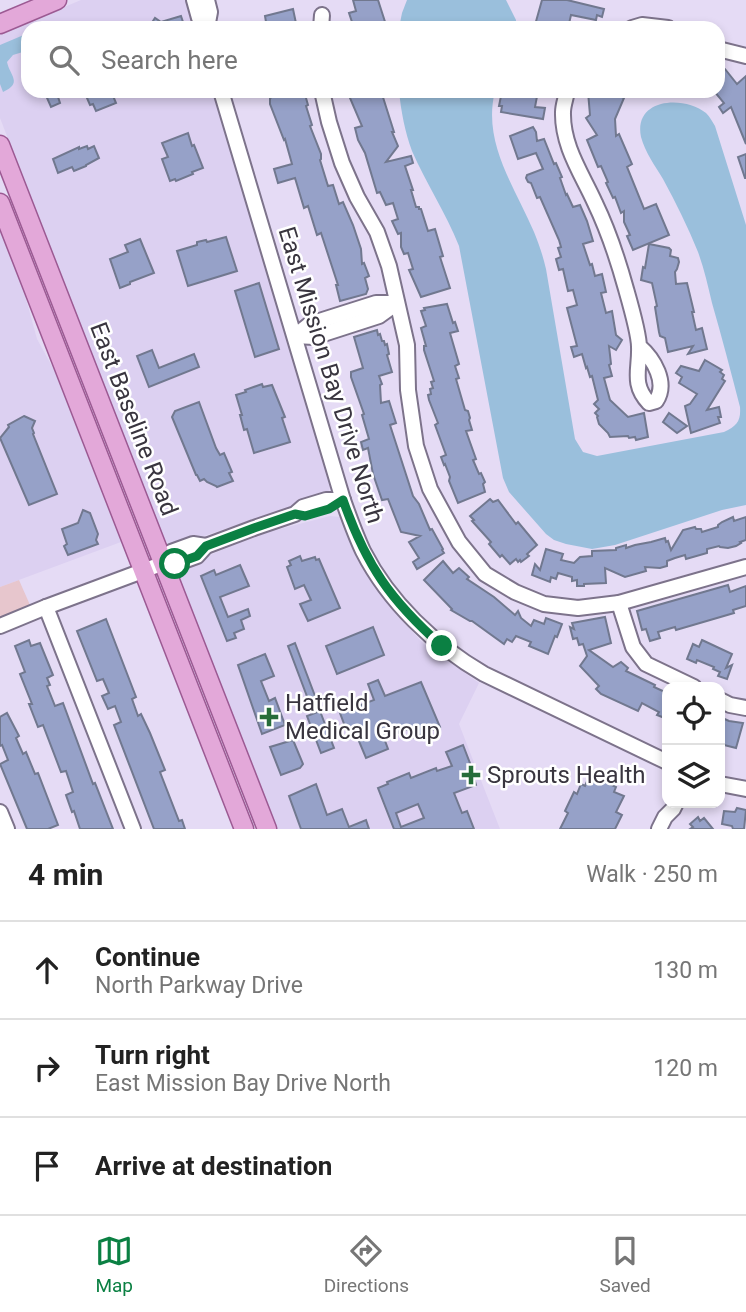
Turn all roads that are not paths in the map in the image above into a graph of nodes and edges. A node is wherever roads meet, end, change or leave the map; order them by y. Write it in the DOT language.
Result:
graph roads {
  1 [pos="57,0"];
  2 [pos="194,0"];
  3 [pos="207,0"];
  4 [pos="201,21"];
  5 [pos="208,21"];
  6 [pos="0,24"];
  7 [pos="725,51"];
  8 [pos="746,56"];
  9 [pos="223,98"];
  10 [pos="323,98"];
  11 [pos="566,98"];
  12 [pos="0,145"];
  13 [pos="0,203"];
  14 [pos="397,303"];
  15 [pos="295,336"];
  16 [pos="639,346"];
  17 [pos="343,500"];
  18 [pos="746,566"];
  19 [pos="153,567"];
  20 [pos="619,603"];
  21 [pos="46,607"];
  22 [pos="0,626"];
  23 [pos="684,682"];
  24 [pos="725,702"];
  25 [pos="746,708"];
  26 [pos="662,760"];
  27 [pos="725,785"];
  28 [pos="746,789"];
  29 [pos="674,808"];
  30 [pos="0,812"];
  31 [pos="662,823"];
  32 [pos="7,829"];
  33 [pos="133,829"];
  34 [pos="244,829"];
  35 [pos="267,829"];
  1 -- 6 [label="main road"];
  2 -- 4 [label="street"];
  3 -- 5 [label="street"];
  7 -- 8 [label="street"];
  9 -- 15 [label="street, East Mission Bay Drive North"];
  10 -- 14 [label="street"];
  11 -- 16 [label="street"];
  12 -- 19 [label="main road, East Baseline Road"];
  13 -- 19 [label="main road, East Baseline Road"];
  14 -- 15 [label="street"];
  14 -- 20 [label="street"];
  15 -- 17 [label="street, East Mission Bay Drive North"];
  17 -- 19 [label="street"];
  17 -- 26 [label="street, East Mission Bay Drive North"];
  18 -- 20 [label="street"];
  19 -- 21 [label="street"];
  19 -- 34 [label="main road, East Baseline Road"];
  19 -- 35 [label="main road, East Baseline Road"];
  20 -- 23 [label="street"];
  21 -- 22 [label="street"];
  21 -- 33 [label="street"];
  24 -- 25 [label="street"];
  27 -- 28 [label="street"];
  29 -- 31 [label="street"];
  30 -- 32 [label="street"];
}
